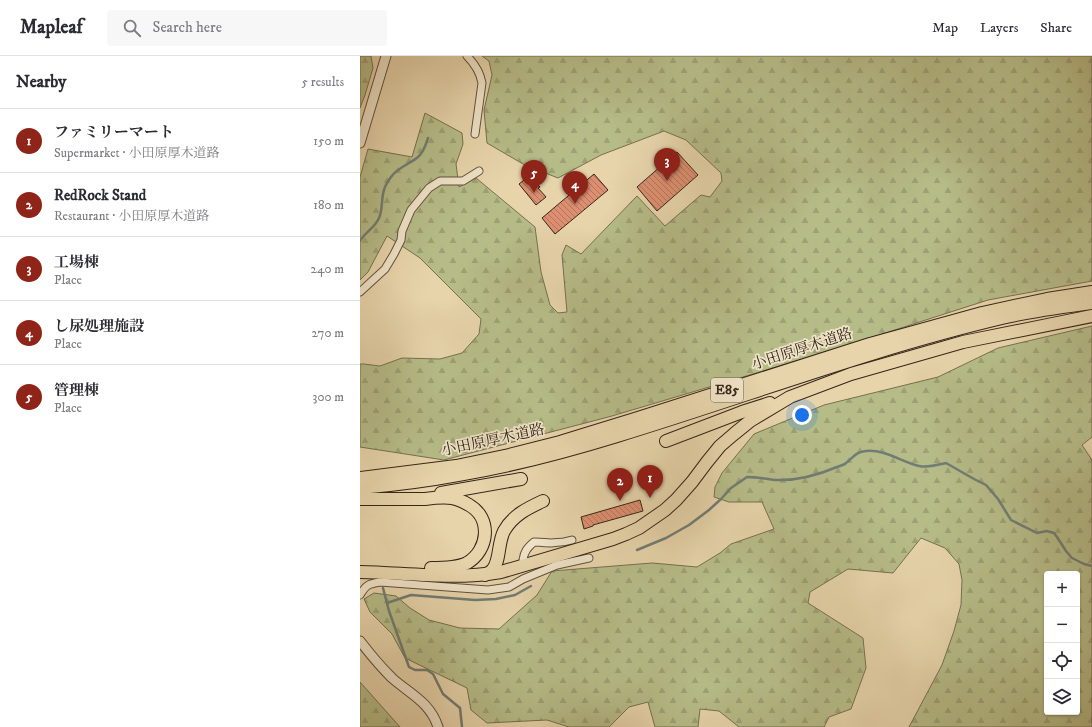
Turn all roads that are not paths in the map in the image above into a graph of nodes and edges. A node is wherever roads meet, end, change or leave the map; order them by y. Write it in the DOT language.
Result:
graph roads {
  1 [pos="386,56"];
  2 [pos="467,56"];
  3 [pos="475,134"];
  4 [pos="360,143"];
  5 [pos="480,171"];
  6 [pos="360,292"];
  7 [pos="1092,292"];
  8 [pos="1092,303"];
  9 [pos="1092,316"];
  10 [pos="790,397"];
  11 [pos="666,441"];
  12 [pos="360,478"];
  13 [pos="521,479"];
  14 [pos="360,488"];
  15 [pos="360,499"];
  16 [pos="379,499"];
  17 [pos="543,501"];
  18 [pos="572,540"];
  19 [pos="589,558"];
  20 [pos="524,560"];
  21 [pos="360,564"];
  22 [pos="523,571"];
  23 [pos="360,572"];
  24 [pos="485,575"];
  25 [pos="522,580"];
  26 [pos="360,595"];
  27 [pos="360,640"];
  28 [pos="438,727"];
  1 -- 4 [label="street"];
  2 -- 3 [label="street"];
  5 -- 6 [label="street"];
  7 -- 12 [label="highway, 小田原厚木道路 / E85"];
  8 -- 14 [label="highway, 小田原厚木道路 / E85"];
  9 -- 10 [label="highway"];
  10 -- 11 [label="highway"];
  10 -- 24 [label="highway"];
  13 -- 16 [label="highway"];
  15 -- 16 [label="highway"];
  16 -- 21 [label="highway"];
  17 -- 24 [label="highway"];
  18 -- 20 [label="street"];
  19 -- 25 [label="street"];
  22 -- 25 [label="street"];
  23 -- 24 [label="highway"];
  25 -- 26 [label="street"];
  27 -- 28 [label="street"];
}
